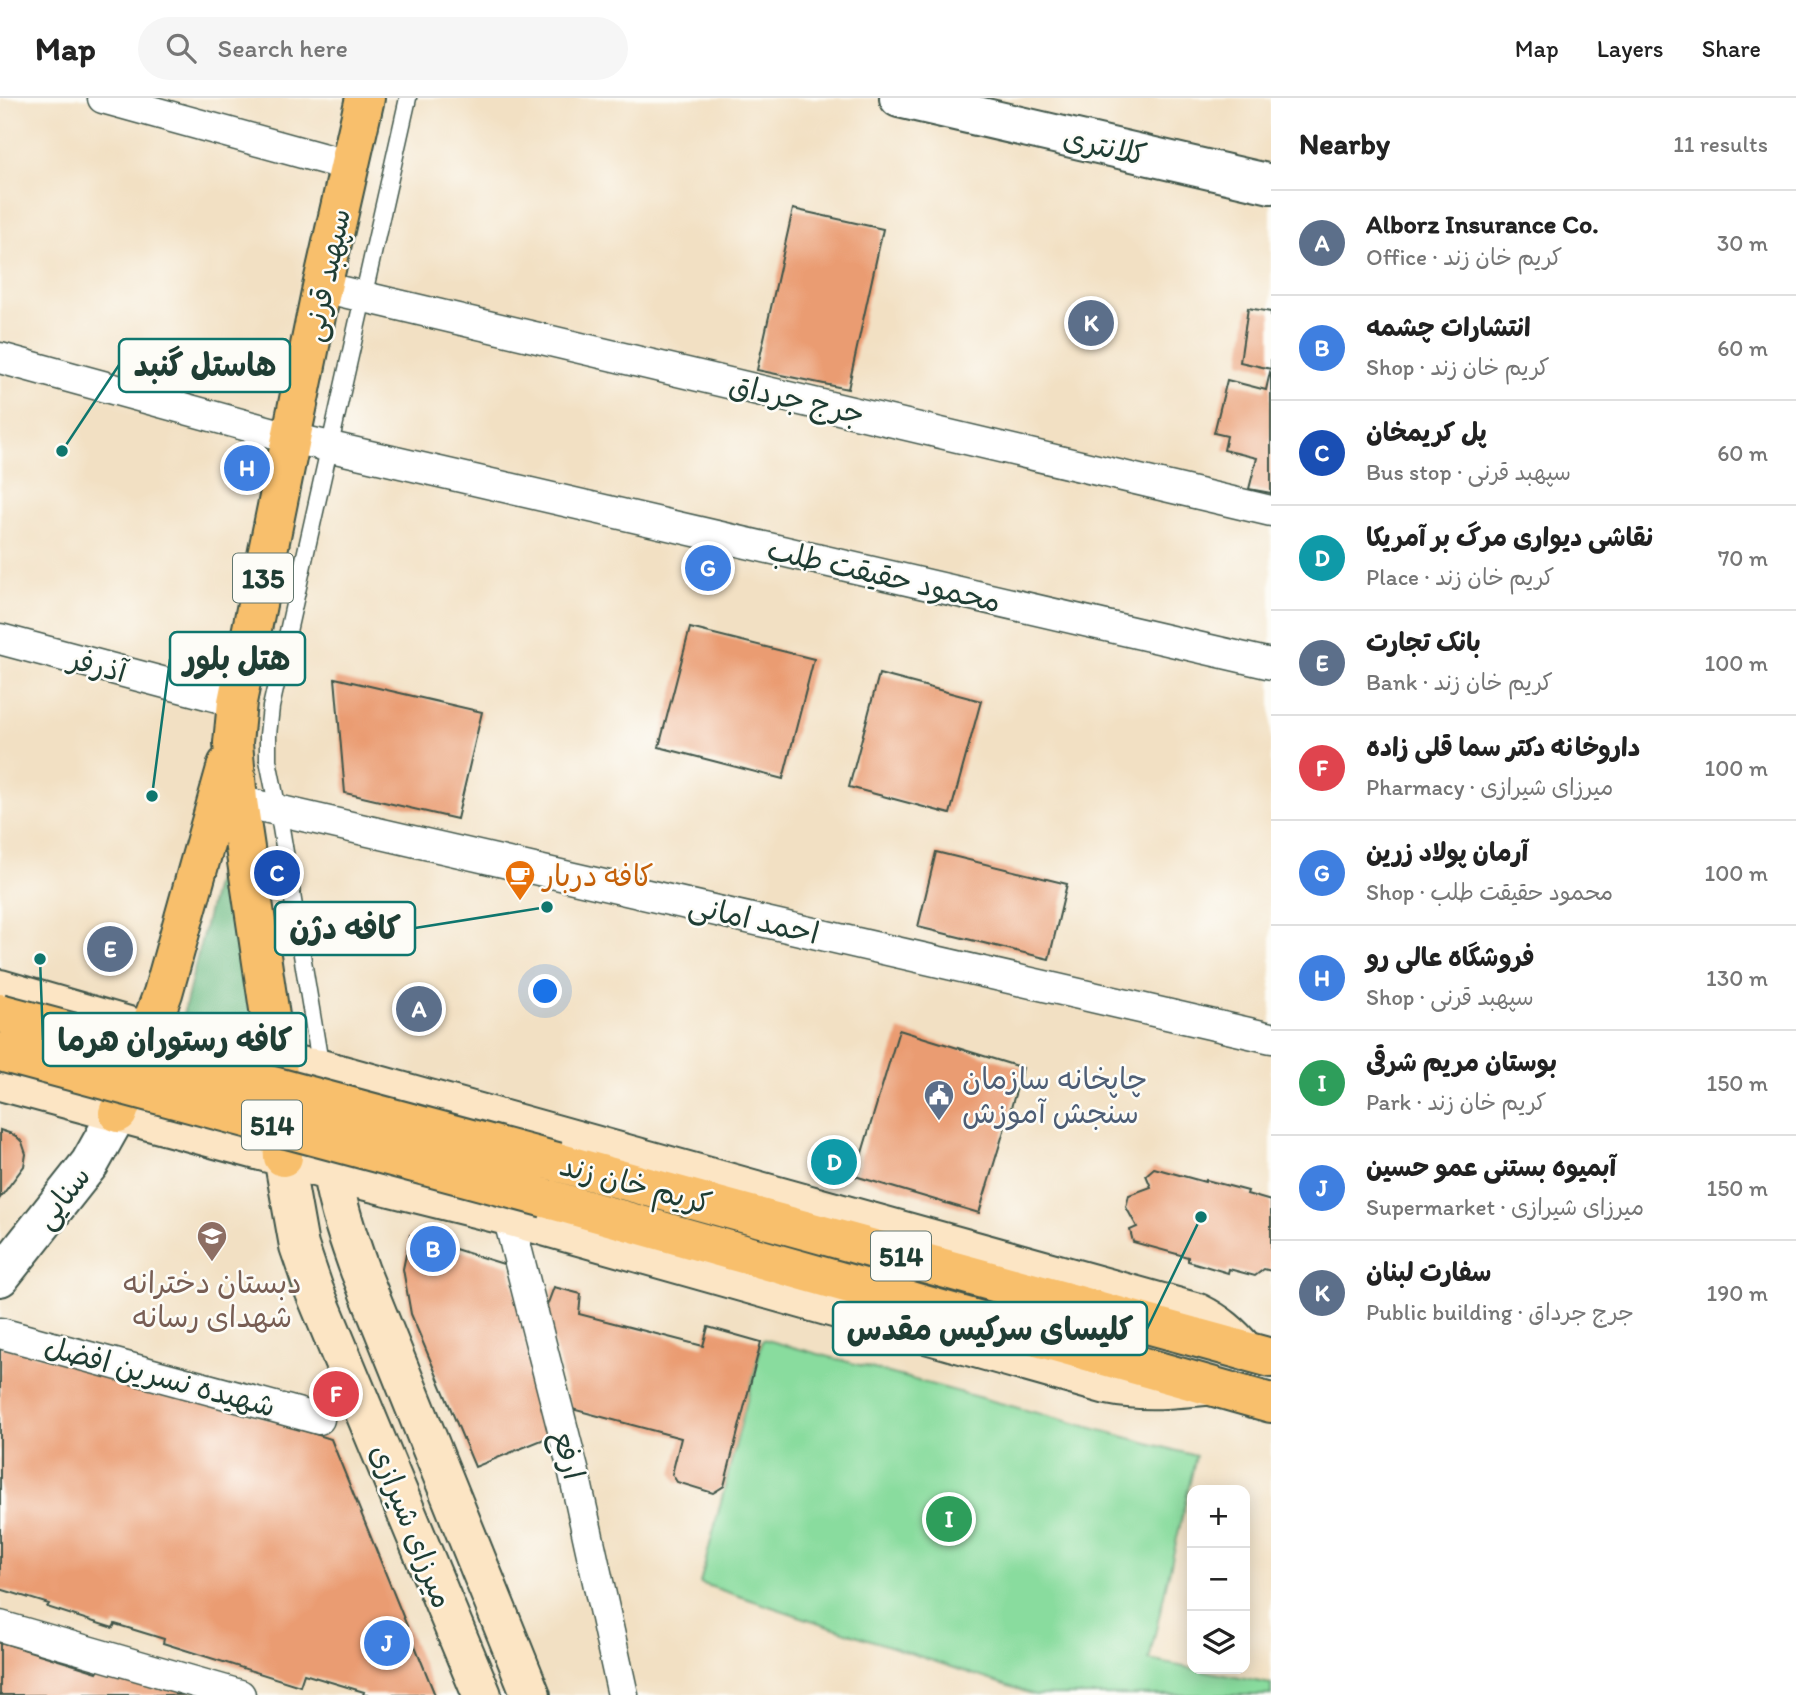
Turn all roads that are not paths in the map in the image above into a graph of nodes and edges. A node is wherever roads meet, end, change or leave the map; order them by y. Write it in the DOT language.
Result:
graph roads {
  1 [pos="103,98"];
  2 [pos="365,98"];
  3 [pos="408,98"];
  4 [pos="899,98"];
  5 [pos="350,166"];
  6 [pos="1271,184"];
  7 [pos="322,287"];
  8 [pos="363,296"];
  9 [pos="0,358"];
  10 [pos="292,438"];
  11 [pos="329,447"];
  12 [pos="1271,511"];
  13 [pos="0,639"];
  14 [pos="1271,664"];
  15 [pos="237,702"];
  16 [pos="233,743"];
  17 [pos="238,801"];
  18 [pos="278,810"];
  19 [pos="0,989"];
  20 [pos="0,1013"];
  21 [pos="149,1032"];
  22 [pos="1271,1038"];
  23 [pos="0,1052"];
  24 [pos="277,1063"];
  25 [pos="321,1069"];
  26 [pos="0,1081"];
  27 [pos="436,1101"];
  28 [pos="118,1113"];
  29 [pos="283,1157"];
  30 [pos="331,1172"];
  31 [pos="412,1192"];
  32 [pos="508,1216"];
  33 [pos="0,1277"];
  34 [pos="0,1333"];
  35 [pos="1258,1354"];
  36 [pos="1210,1385"];
  37 [pos="1271,1403"];
  38 [pos="319,1419"];
  39 [pos="0,1626"];
  40 [pos="240,1695"];
  41 [pos="482,1695"];
  42 [pos="531,1695"];
  43 [pos="623,1695"];
  1 -- 5 [label="street"];
  2 -- 5 [label="main road, سپهبد قرنی / 135"];
  3 -- 8 [label="lane"];
  4 -- 6 [label="street, کلانتری"];
  5 -- 7 [label="main road, سپهبد قرنی / 135"];
  7 -- 8 [label="street, جرج جرداق"];
  7 -- 10 [label="main road, سپهبد قرنی / 135"];
  8 -- 11 [label="lane"];
  8 -- 12 [label="street, جرج جرداق"];
  9 -- 10 [label="street, محمود حقیقت طلب"];
  10 -- 11 [label="street, محمود حقیقت طلب"];
  10 -- 15 [label="main road, سپهبد قرنی / 135"];
  11 -- 14 [label="street, محمود حقیقت طلب"];
  11 -- 18 [label="lane"];
  13 -- 15 [label="street, آذرفر"];
  15 -- 16 [label="main road, سپهبد قرنی / 135"];
  16 -- 17 [label="main road, سپهبد قرنی / 135"];
  16 -- 21 [label="main road"];
  17 -- 18 [label="street, احمد امانی"];
  17 -- 24 [label="main road, سپهبد قرنی / 135"];
  18 -- 22 [label="street, احمد امانی"];
  18 -- 25 [label="lane"];
  19 -- 21 [label="main road"];
  20 -- 35 [label="main road, کریم خان زند / 514, bridge"];
  21 -- 28 [label="main road"];
  23 -- 36 [label="main road, کریم خان زند / 514, bridge"];
  24 -- 25 [label="main road"];
  24 -- 29 [label="main road, سپهبد قرنی / 135"];
  25 -- 27 [label="main road"];
  25 -- 30 [label="main road, میرزای شیرازی"];
  26 -- 28 [label="main road, کریم خان زند"];
  27 -- 31 [label="main road"];
  27 -- 35 [label="main road"];
  28 -- 29 [label="main road, کریم خان زند"];
  28 -- 33 [label="street, سنایی"];
  29 -- 30 [label="main road, کریم خان زند"];
  29 -- 41 [label="main road, میرزای شیرازی"];
  30 -- 31 [label="main road, کریم خان زند"];
  30 -- 42 [label="main road, میرزای شیرازی"];
  31 -- 32 [label="main road, کریم خان زند"];
  32 -- 36 [label="main road, کریم خان زند"];
  32 -- 43 [label="street, ارفع"];
  34 -- 38 [label="street, شهیده نسرین افضل"];
  36 -- 37 [label="main road, کریم خان زند / 514"];
  39 -- 40 [label="street"];
}
